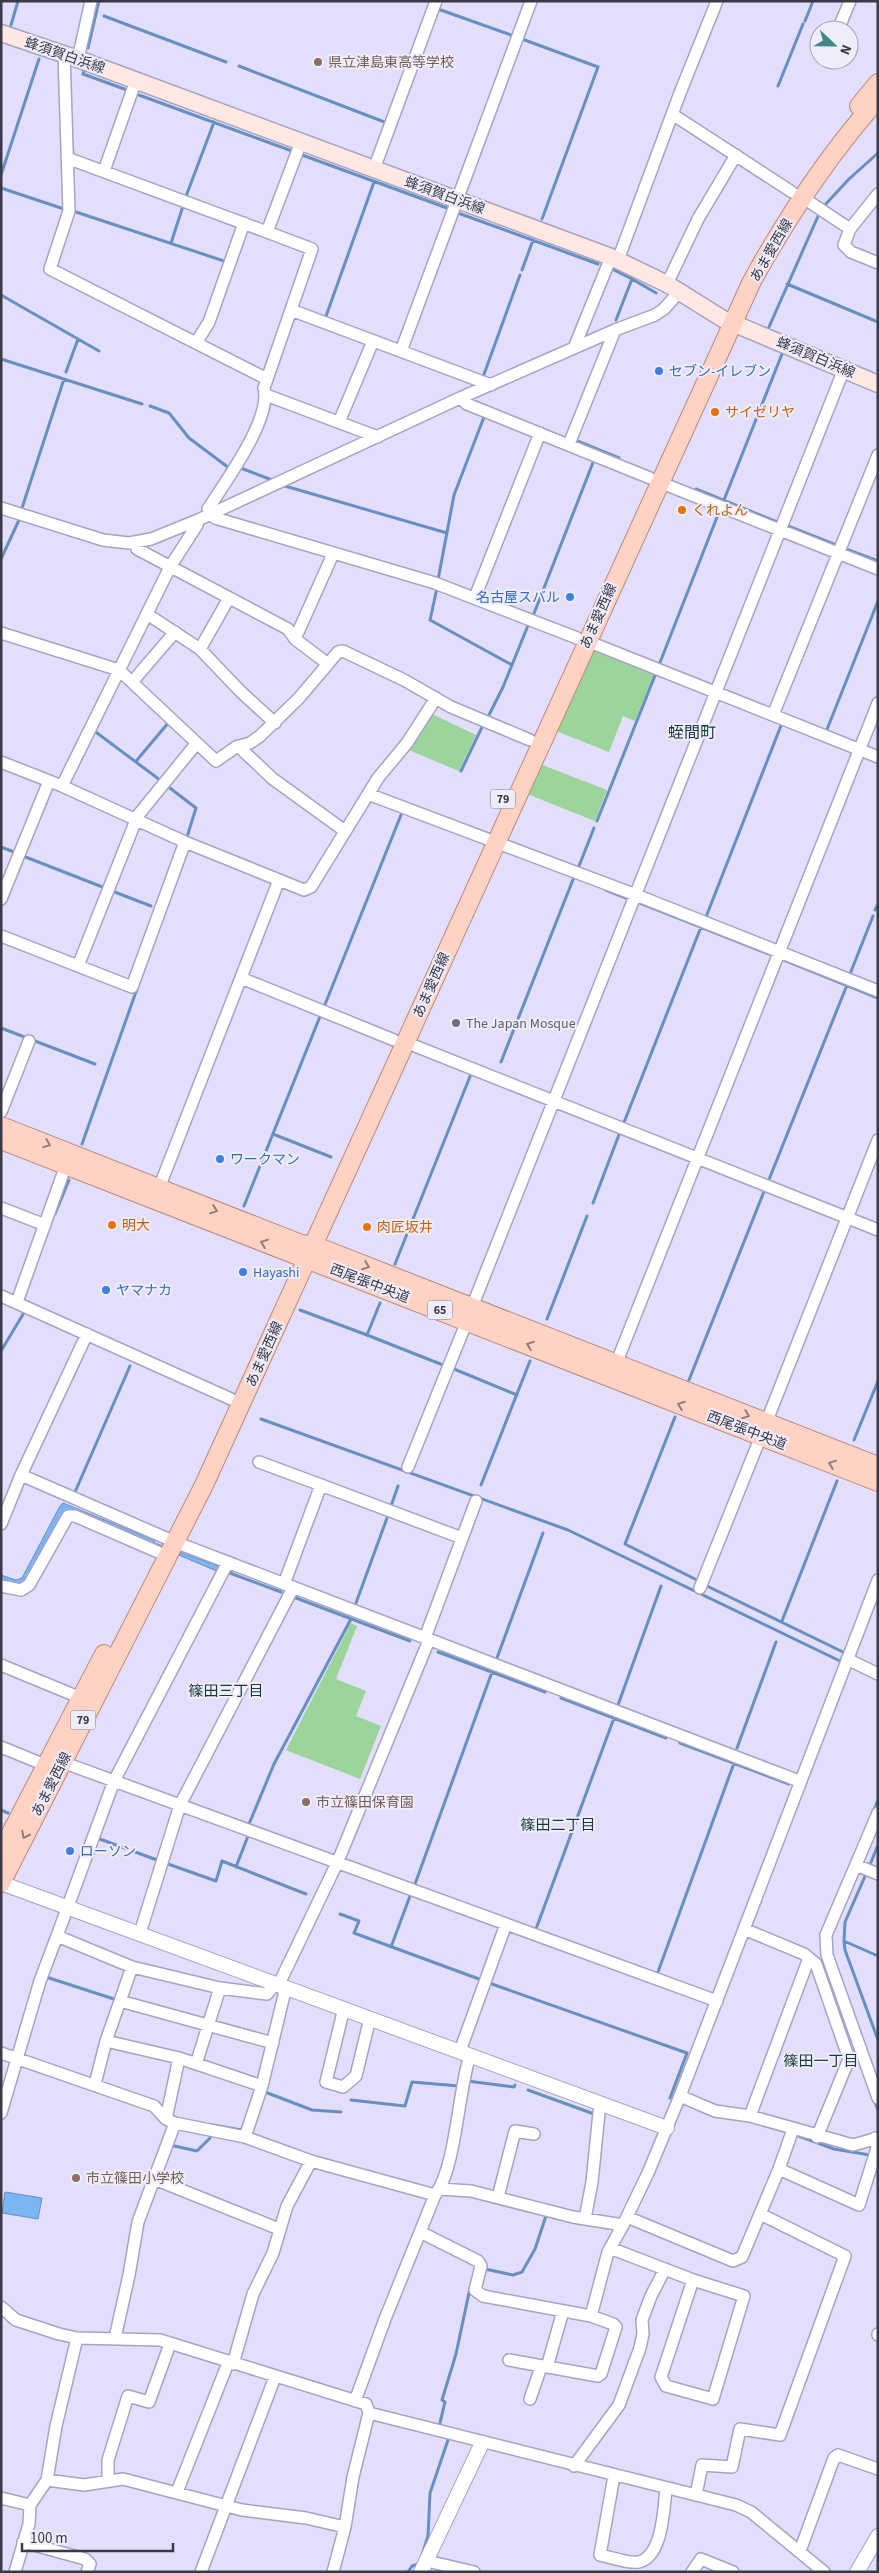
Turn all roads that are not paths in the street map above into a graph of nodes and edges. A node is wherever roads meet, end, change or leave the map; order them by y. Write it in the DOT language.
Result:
graph roads {
  1 [pos="91,1"];
  2 [pos="436,1"];
  3 [pos="531,1"];
  4 [pos="717,1"];
  5 [pos="850,1"];
  6 [pos="842,20"];
  7 [pos="1,33"];
  8 [pos="71,56"];
  9 [pos="136,80"];
  10 [pos="878,83"];
  11 [pos="878,99"];
  12 [pos="672,114"];
  13 [pos="301,142"];
  14 [pos="736,155"];
  15 [pos="67,158"];
  16 [pos="374,169"];
  17 [pos="104,171"];
  18 [pos="878,194"];
  19 [pos="797,195"];
  20 [pos="457,200"];
  21 [pos="244,223"];
  22 [pos="850,229"];
  23 [pos="267,232"];
  24 [pos="615,259"];
  25 [pos="878,263"];
  26 [pos="673,288"];
  27 [pos="291,310"];
  28 [pos="728,321"];
  29 [pos="615,330"];
  30 [pos="373,341"];
  31 [pos="196,343"];
  32 [pos="574,348"];
  33 [pos="401,351"];
  34 [pos="844,369"];
  35 [pos="267,379"];
  36 [pos="877,382"];
  37 [pos="491,385"];
  38 [pos="266,395"];
  39 [pos="460,398"];
  40 [pos="339,422"];
  41 [pos="540,433"];
  42 [pos="378,437"];
  43 [pos="569,444"];
  44 [pos="878,455"];
  45 [pos="654,480"];
  46 [pos="1,508"];
  47 [pos="210,514"];
  48 [pos="198,520"];
  49 [pos="780,530"];
  50 [pos="136,542"];
  51 [pos="838,553"];
  52 [pos="334,554"];
  53 [pos="170,567"];
  54 [pos="878,569"];
  55 [pos="475,597"];
  56 [pos="229,598"];
  57 [pos="148,614"];
  58 [pos="1,632"];
  59 [pos="175,632"];
  60 [pos="295,639"];
  61 [pos="582,640"];
  62 [pos="200,649"];
  63 [pos="328,664"];
  64 [pos="119,670"];
  65 [pos="132,682"];
  66 [pos="716,692"];
  67 [pos="436,698"];
  68 [pos="878,704"];
  69 [pos="773,715"];
  70 [pos="275,722"];
  71 [pos="530,740"];
  72 [pos="196,744"];
  73 [pos="238,746"];
  74 [pos="860,749"];
  75 [pos="878,757"];
  76 [pos="1,762"];
  77 [pos="48,781"];
  78 [pos="62,786"];
  79 [pos="368,794"];
  80 [pos="135,820"];
  81 [pos="345,830"];
  82 [pos="491,840"];
  83 [pos="185,842"];
  84 [pos="279,880"];
  85 [pos="636,895"];
  86 [pos="1,899"];
  87 [pos="1,936"];
  88 [pos="779,952"];
  89 [pos="78,966"];
  90 [pos="240,978"];
  91 [pos="878,991"];
  92 [pos="29,1041"];
  93 [pos="399,1041"];
  94 [pos="554,1102"];
  95 [pos="1,1112"];
  96 [pos="1,1126"];
  97 [pos="1,1140"];
  98 [pos="878,1140"];
  99 [pos="697,1158"];
  100 [pos="66,1165"];
  101 [pos="159,1188"];
  102 [pos="1,1208"];
  103 [pos="847,1218"];
  104 [pos="45,1225"];
  105 [pos="878,1230"];
  106 [pos="304,1251"];
  107 [pos="1,1296"];
  108 [pos="18,1302"];
  109 [pos="470,1314"];
  110 [pos="87,1334"];
  111 [pos="616,1364"];
  112 [pos="231,1399"];
  113 [pos="763,1429"];
  114 [pos="259,1462"];
  115 [pos="878,1466"];
  116 [pos="408,1467"];
  117 [pos="21,1475"];
  118 [pos="878,1482"];
  119 [pos="321,1485"];
  120 [pos="476,1501"];
  121 [pos="1,1524"];
  122 [pos="462,1538"];
  123 [pos="165,1548"];
  124 [pos="228,1562"];
  125 [pos="878,1580"];
  126 [pos="1,1586"];
  127 [pos="288,1586"];
  128 [pos="700,1588"];
  129 [pos="427,1639"];
  130 [pos="847,1659"];
  131 [pos="1,1665"];
  132 [pos="878,1674"];
  133 [pos="81,1698"];
  134 [pos="1,1747"];
  135 [pos="53,1763"];
  136 [pos="114,1781"];
  137 [pos="799,1781"];
  138 [pos="180,1804"];
  139 [pos="878,1813"];
  140 [pos="1,1852"];
  141 [pos="338,1861"];
  142 [pos="856,1865"];
  143 [pos="878,1874"];
  144 [pos="1,1883"];
  145 [pos="68,1907"];
  146 [pos="506,1924"];
  147 [pos="744,1930"];
  148 [pos="140,1933"];
  149 [pos="57,1936"];
  150 [pos="809,1958"];
  151 [pos="132,1966"];
  152 [pos="280,1985"];
  153 [pos="220,1988"];
  154 [pos="120,2001"];
  155 [pos="717,2001"];
  156 [pos="344,2008"];
  157 [pos="370,2018"];
  158 [pos="208,2025"];
  159 [pos="106,2040"];
  160 [pos="274,2043"];
  161 [pos="1,2053"];
  162 [pos="465,2053"];
  163 [pos="18,2058"];
  164 [pos="179,2058"];
  165 [pos="196,2064"];
  166 [pos="95,2084"];
  167 [pos="262,2086"];
  168 [pos="680,2096"];
  169 [pos="878,2098"];
  170 [pos="600,2103"];
  171 [pos="1,2113"];
  172 [pos="750,2116"];
  173 [pos="170,2121"];
  174 [pos="667,2128"];
  175 [pos="793,2129"];
  176 [pos="534,2134"];
  177 [pos="817,2136"];
  178 [pos="245,2137"];
  179 [pos="876,2138"];
  180 [pos="311,2161"];
  181 [pos="779,2169"];
  182 [pos="154,2179"];
  183 [pos="437,2192"];
  184 [pos="498,2197"];
  185 [pos="760,2214"];
  186 [pos="585,2219"];
  187 [pos="625,2221"];
  188 [pos="279,2229"];
  189 [pos="420,2232"];
  190 [pos="610,2248"];
  191 [pos="665,2269"];
  192 [pos="694,2280"];
  193 [pos="1,2307"];
  194 [pos="563,2311"];
  195 [pos="591,2316"];
  196 [pos="77,2338"];
  197 [pos="115,2338"];
  198 [pos="170,2344"];
  199 [pos="509,2360"];
  200 [pos="230,2364"];
  201 [pos="544,2367"];
  202 [pos="275,2377"];
  203 [pos="530,2399"];
  204 [pos="355,2401"];
  205 [pos="369,2413"];
  206 [pos="482,2443"];
  207 [pos="574,2466"];
  208 [pos="878,2469"];
  209 [pos="614,2476"];
  210 [pos="47,2480"];
  211 [pos="108,2481"];
  212 [pos="666,2488"];
  213 [pos="177,2492"];
  214 [pos="696,2495"];
  215 [pos="1,2498"];
  216 [pos="30,2506"];
  217 [pos="227,2507"];
  218 [pos="345,2527"];
  219 [pos="878,2536"];
  220 [pos="23,2542"];
  221 [pos="800,2551"];
  222 [pos="424,2566"];
  223 [pos="15,2572"];
  224 [pos="88,2572"];
  225 [pos="201,2572"];
  226 [pos="333,2572"];
  227 [pos="474,2572"];
  228 [pos="692,2572"];
  229 [pos="733,2572"];
  230 [pos="824,2572"];
  231 [pos="857,2572"];
  1 -- 8 [label="street"];
  2 -- 16 [label="street"];
  3 -- 20 [label="street"];
  4 -- 12 [label="street"];
  5 -- 6 [label="street"];
  7 -- 8 [label="main road, 蜂須賀白浜線"];
  8 -- 9 [label="main road, 蜂須賀白浜線"];
  8 -- 15 [label="street"];
  9 -- 13 [label="main road, 蜂須賀白浜線"];
  9 -- 17 [label="street"];
  10 -- 19 [label="main road, あま愛西線 / 79"];
  11 -- 19 [label="main road, あま愛西線 / 79"];
  12 -- 14 [label="street"];
  12 -- 24 [label="street"];
  13 -- 16 [label="main road, 蜂須賀白浜線"];
  13 -- 23 [label="street"];
  14 -- 19 [label="street"];
  14 -- 26 [label="street"];
  15 -- 17 [label="street"];
  15 -- 31 [label="street"];
  16 -- 20 [label="main road, 蜂須賀白浜線"];
  17 -- 21 [label="street"];
  18 -- 22 [label="street"];
  19 -- 22 [label="street"];
  19 -- 28 [label="main road, あま愛西線 / 79"];
  20 -- 24 [label="main road, 蜂須賀白浜線"];
  20 -- 33 [label="street"];
  21 -- 23 [label="street"];
  21 -- 31 [label="street"];
  22 -- 25 [label="street"];
  23 -- 27 [label="street"];
  24 -- 26 [label="main road, 蜂須賀白浜線"];
  24 -- 32 [label="street"];
  26 -- 28 [label="main road, 蜂須賀白浜線"];
  26 -- 29 [label="street"];
  27 -- 30 [label="street"];
  27 -- 35 [label="street"];
  28 -- 34 [label="main road, 蜂須賀白浜線"];
  28 -- 45 [label="main road, あま愛西線 / 79"];
  29 -- 32 [label="street"];
  29 -- 43 [label="street"];
  30 -- 33 [label="street"];
  30 -- 40 [label="street"];
  31 -- 35 [label="street"];
  32 -- 37 [label="street"];
  33 -- 37 [label="street"];
  34 -- 36 [label="main road, 蜂須賀白浜線"];
  34 -- 49 [label="street"];
  35 -- 38 [label="street"];
  37 -- 39 [label="street"];
  38 -- 40 [label="street"];
  38 -- 47 [label="street"];
  39 -- 41 [label="street"];
  39 -- 42 [label="street"];
  40 -- 42 [label="street"];
  41 -- 43 [label="street"];
  41 -- 55 [label="street"];
  42 -- 47 [label="street"];
  43 -- 45 [label="street"];
  44 -- 51 [label="street"];
  45 -- 49 [label="street"];
  45 -- 61 [label="main road, あま愛西線 / 79"];
  46 -- 50 [label="street"];
  47 -- 48 [label="street"];
  47 -- 52 [label="street"];
  48 -- 50 [label="street"];
  48 -- 53 [label="street"];
  49 -- 51 [label="street"];
  49 -- 66 [label="street"];
  50 -- 53 [label="street"];
  51 -- 54 [label="street"];
  51 -- 69 [label="street"];
  52 -- 55 [label="street"];
  52 -- 60 [label="street"];
  53 -- 56 [label="street"];
  53 -- 57 [label="street"];
  55 -- 61 [label="street"];
  56 -- 60 [label="street"];
  56 -- 62 [label="street"];
  57 -- 59 [label="street"];
  57 -- 64 [label="street"];
  58 -- 64 [label="street"];
  59 -- 62 [label="street"];
  59 -- 65 [label="street"];
  60 -- 63 [label="street"];
  61 -- 66 [label="street"];
  61 -- 71 [label="main road, あま愛西線 / 79"];
  61 -- 82 [label="main road, あま愛西線 / 79"];
  62 -- 70 [label="street"];
  63 -- 67 [label="street"];
  63 -- 70 [label="street"];
  64 -- 65 [label="street"];
  64 -- 78 [label="street"];
  65 -- 72 [label="street"];
  66 -- 69 [label="street"];
  66 -- 85 [label="street"];
  67 -- 71 [label="street"];
  67 -- 79 [label="street"];
  68 -- 74 [label="street"];
  69 -- 74 [label="street"];
  70 -- 73 [label="street"];
  71 -- 82 [label="main road, あま愛西線 / 79"];
  72 -- 73 [label="street"];
  72 -- 80 [label="street"];
  73 -- 81 [label="street"];
  74 -- 75 [label="street"];
  74 -- 88 [label="street"];
  76 -- 77 [label="street"];
  77 -- 78 [label="street"];
  77 -- 86 [label="street"];
  78 -- 80 [label="street"];
  79 -- 81 [label="street"];
  79 -- 82 [label="street"];
  80 -- 83 [label="street"];
  80 -- 89 [label="street"];
  81 -- 84 [label="street"];
  82 -- 85 [label="street"];
  82 -- 93 [label="main road, あま愛西線 / 79"];
  83 -- 84 [label="street"];
  83 -- 89 [label="street"];
  84 -- 90 [label="street"];
  85 -- 88 [label="street"];
  85 -- 94 [label="street"];
  87 -- 89 [label="street"];
  88 -- 91 [label="street"];
  88 -- 99 [label="street"];
  90 -- 93 [label="street"];
  90 -- 101 [label="street"];
  92 -- 95 [label="street"];
  93 -- 94 [label="street"];
  93 -- 106 [label="main road, あま愛西線 / 79"];
  94 -- 99 [label="street"];
  94 -- 109 [label="street"];
  96 -- 101 [label="main road, 西尾張中央道 / 65, one-way"];
  97 -- 100 [label="main road, 西尾張中央道 / 65"];
  98 -- 103 [label="street"];
  99 -- 103 [label="street"];
  99 -- 111 [label="street"];
  100 -- 104 [label="street"];
  106 -- 100 [label="main road, 西尾張中央道 / 65, one-way"];
  101 -- 106 [label="main road, 西尾張中央道 / 65, one-way"];
  102 -- 104 [label="street"];
  103 -- 105 [label="street"];
  103 -- 113 [label="street"];
  104 -- 108 [label="street"];
  106 -- 109 [label="main road, 西尾張中央道 / 65"];
  106 -- 112 [label="main road, あま愛西線 / 79"];
  106 -- 123 [label="main road, あま愛西線 / 79"];
  107 -- 108 [label="street"];
  108 -- 110 [label="street"];
  109 -- 111 [label="main road, 西尾張中央道 / 65"];
  113 -- 109 [label="main road, 西尾張中央道 / 65, one-way"];
  109 -- 116 [label="street"];
  110 -- 112 [label="street"];
  110 -- 117 [label="street"];
  111 -- 113 [label="main road, 西尾張中央道 / 65, one-way"];
  112 -- 123 [label="main road, あま愛西線 / 79"];
  113 -- 115 [label="main road, 西尾張中央道 / 65"];
  118 -- 113 [label="main road, 西尾張中央道 / 65, one-way"];
  113 -- 128 [label="street"];
  114 -- 119 [label="street"];
  117 -- 121 [label="street"];
  117 -- 123 [label="street"];
  119 -- 122 [label="street"];
  119 -- 127 [label="street"];
  120 -- 122 [label="street"];
  122 -- 129 [label="street"];
  123 -- 124 [label="street"];
  123 -- 126 [label="street"];
  123 -- 133 [label="main road, あま愛西線 / 79"];
  123 -- 135 [label="main road, あま愛西線 / 79"];
  124 -- 127 [label="street"];
  124 -- 136 [label="street"];
  125 -- 130 [label="street"];
  127 -- 129 [label="street"];
  127 -- 138 [label="street"];
  129 -- 137 [label="street"];
  129 -- 141 [label="street"];
  130 -- 132 [label="street"];
  130 -- 137 [label="street"];
  131 -- 133 [label="street"];
  133 -- 135 [label="main road, あま愛西線 / 79"];
  134 -- 135 [label="street"];
  135 -- 136 [label="street"];
  135 -- 140 [label="main road, あま愛西線 / 79"];
  135 -- 144 [label="main road, あま愛西線 / 79, one-way"];
  136 -- 138 [label="street"];
  136 -- 145 [label="street"];
  137 -- 147 [label="street"];
  138 -- 141 [label="street"];
  138 -- 148 [label="street"];
  139 -- 142 [label="street"];
  141 -- 146 [label="street"];
  141 -- 152 [label="street"];
  142 -- 143 [label="street"];
  142 -- 169 [label="street"];
  144 -- 145 [label="street"];
  145 -- 148 [label="street"];
  145 -- 149 [label="street"];
  146 -- 155 [label="street"];
  146 -- 162 [label="street"];
  147 -- 150 [label="street"];
  147 -- 155 [label="street"];
  148 -- 152 [label="street"];
  149 -- 151 [label="street"];
  149 -- 163 [label="street"];
  150 -- 172 [label="street"];
  150 -- 177 [label="street"];
  151 -- 153 [label="street"];
  151 -- 154 [label="street"];
  152 -- 153 [label="street"];
  152 -- 156 [label="street"];
  152 -- 160 [label="street"];
  153 -- 158 [label="street"];
  154 -- 158 [label="street"];
  154 -- 159 [label="street"];
  155 -- 168 [label="street"];
  156 -- 157 [label="street"];
  156 -- 157 [label="street"];
  157 -- 162 [label="street"];
  158 -- 160 [label="street"];
  158 -- 165 [label="street"];
  159 -- 164 [label="street"];
  159 -- 166 [label="street"];
  160 -- 167 [label="street"];
  161 -- 163 [label="street"];
  162 -- 170 [label="street"];
  162 -- 183 [label="street"];
  163 -- 166 [label="street"];
  163 -- 171 [label="street"];
  164 -- 165 [label="street"];
  164 -- 173 [label="street"];
  165 -- 167 [label="street"];
  166 -- 173 [label="street"];
  167 -- 178 [label="street"];
  168 -- 172 [label="street"];
  168 -- 174 [label="street"];
  170 -- 174 [label="street"];
  170 -- 186 [label="street"];
  172 -- 175 [label="street"];
  173 -- 178 [label="street"];
  173 -- 182 [label="street"];
  174 -- 187 [label="street"];
  175 -- 177 [label="street"];
  175 -- 181 [label="street"];
  176 -- 184 [label="street"];
  177 -- 179 [label="street"];
  178 -- 180 [label="street"];
  179 -- 181 [label="street"];
  180 -- 183 [label="street"];
  180 -- 188 [label="street"];
  181 -- 185 [label="street"];
  182 -- 188 [label="street"];
  182 -- 197 [label="street"];
  183 -- 184 [label="street"];
  183 -- 189 [label="street"];
  184 -- 186 [label="street"];
  185 -- 187 [label="street"];
  185 -- 214 [label="street"];
  186 -- 187 [label="street"];
  187 -- 190 [label="street"];
  188 -- 200 [label="street"];
  189 -- 194 [label="street"];
  189 -- 204 [label="street"];
  190 -- 191 [label="street"];
  190 -- 195 [label="street"];
  191 -- 192 [label="street"];
  191 -- 207 [label="street"];
  192 -- 192 [label="street"];
  193 -- 196 [label="street"];
  194 -- 195 [label="street"];
  194 -- 201 [label="street"];
  195 -- 201 [label="street"];
  196 -- 197 [label="street"];
  196 -- 210 [label="street"];
  197 -- 198 [label="street"];
  198 -- 200 [label="street"];
  198 -- 211 [label="street"];
  199 -- 201 [label="street"];
  200 -- 202 [label="street"];
  200 -- 213 [label="street"];
  201 -- 203 [label="street"];
  202 -- 204 [label="street"];
  202 -- 217 [label="street"];
  204 -- 205 [label="street"];
  205 -- 206 [label="street"];
  205 -- 218 [label="street"];
  206 -- 207 [label="street"];
  206 -- 222 [label="street"];
  207 -- 209 [label="street"];
  208 -- 221 [label="street"];
  209 -- 212 [label="street"];
  209 -- 212 [label="street"];
  210 -- 211 [label="street"];
  210 -- 216 [label="street"];
  211 -- 213 [label="street"];
  212 -- 214 [label="street"];
  213 -- 217 [label="street"];
  214 -- 221 [label="street"];
  215 -- 216 [label="street"];
  216 -- 220 [label="street"];
  217 -- 218 [label="street"];
  217 -- 225 [label="street"];
  218 -- 226 [label="street"];
  219 -- 231 [label="street"];
  220 -- 223 [label="street"];
  220 -- 224 [label="street"];
  221 -- 230 [label="street"];
  222 -- 227 [label="street"];
  228 -- 229 [label="street"];
}
